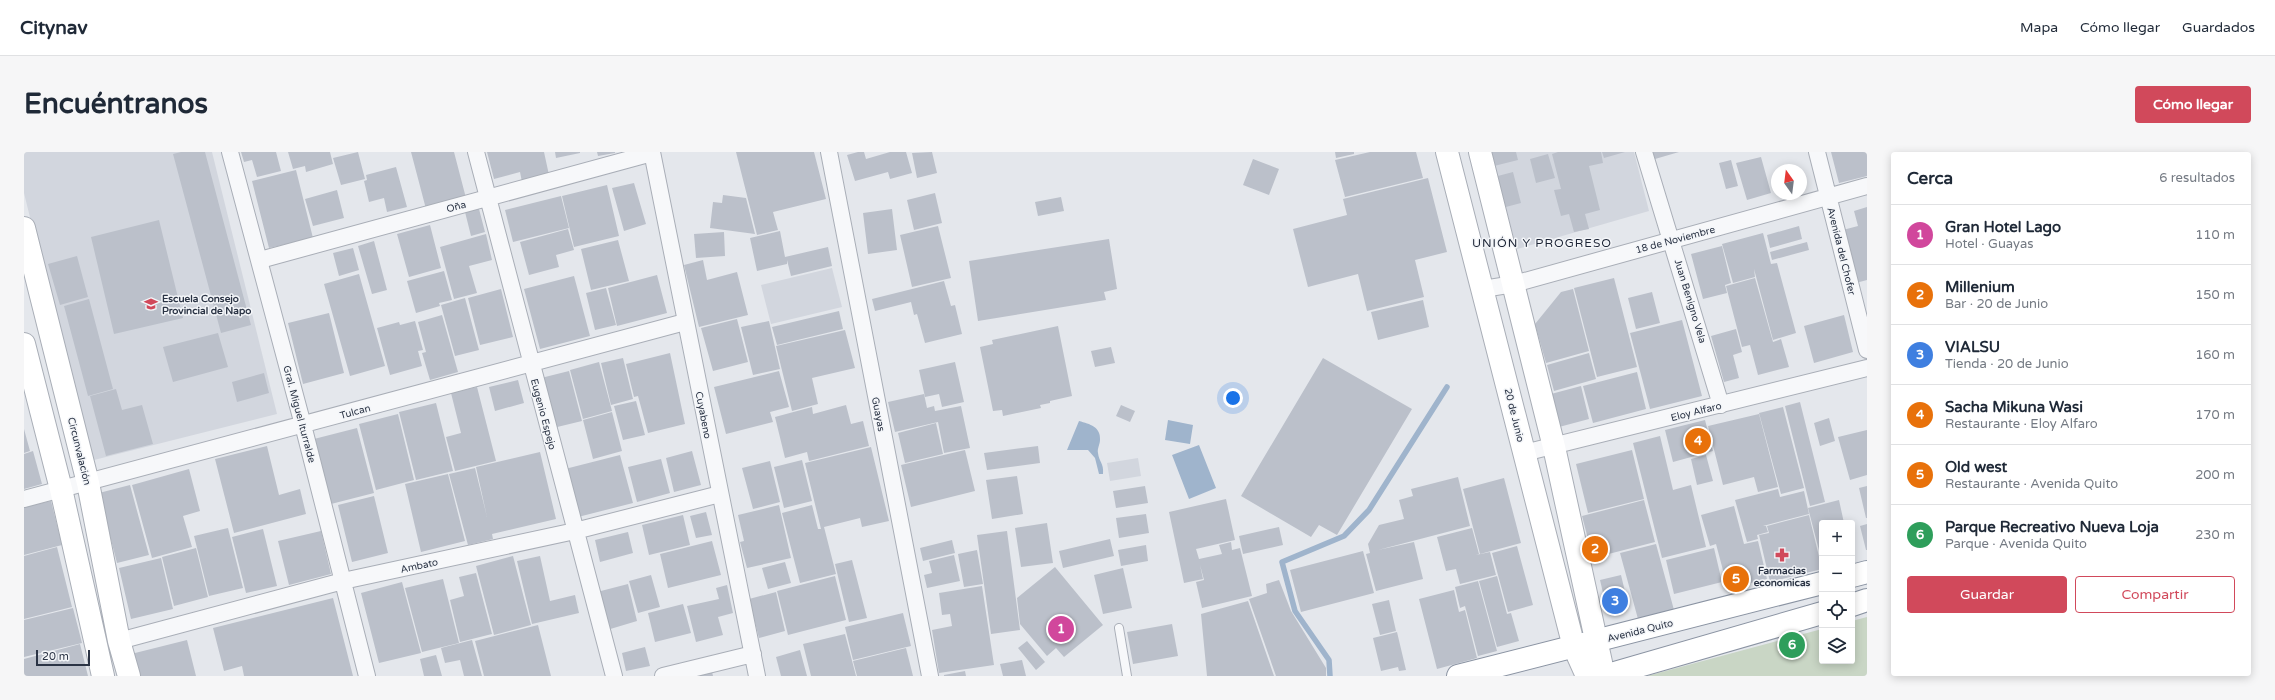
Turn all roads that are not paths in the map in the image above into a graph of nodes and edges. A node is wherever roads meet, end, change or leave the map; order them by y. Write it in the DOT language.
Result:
graph roads {
  1 [pos="230,152"];
  2 [pos="476,152"];
  3 [pos="829,152"];
  4 [pos="1447,152"];
  5 [pos="1480,152"];
  6 [pos="1644,152"];
  7 [pos="1817,152"];
  8 [pos="652,153"];
  9 [pos="1867,186"];
  10 [pos="487,197"];
  11 [pos="1828,197"];
  12 [pos="24,228"];
  13 [pos="1672,240"];
  14 [pos="260,260"];
  15 [pos="1514,284"];
  16 [pos="1482,289"];
  17 [pos="686,322"];
  18 [pos="24,344"];
  19 [pos="1867,350"];
  20 [pos="530,363"];
  21 [pos="1867,368"];
  22 [pos="1721,405"];
  23 [pos="303,425"];
  24 [pos="1554,447"];
  25 [pos="1524,453"];
  26 [pos="88,483"];
  27 [pos="61,489"];
  28 [pos="720,494"];
  29 [pos="24,499"];
  30 [pos="575,530"];
  31 [pos="1867,572"];
  32 [pos="1855,575"];
  33 [pos="343,581"];
  34 [pos="1819,584"];
  35 [pos="1867,600"];
  36 [pos="1855,604"];
  37 [pos="1819,614"];
  38 [pos="1118,628"];
  39 [pos="119,642"];
  40 [pos="1595,642"];
  41 [pos="1574,647"];
  42 [pos="753,654"];
  43 [pos="103,676"];
  44 [pos="129,676"];
  45 [pos="367,676"];
  46 [pos="614,676"];
  47 [pos="663,676"];
  48 [pos="757,676"];
  49 [pos="930,676"];
  50 [pos="1127,676"];
  51 [pos="1458,676"];
  52 [pos="1587,676"];
  53 [pos="1604,676"];
  1 -- 14 [label="street, Gral. Miguel Iturralde"];
  2 -- 10 [label="street, Eugenio Espejo"];
  3 -- 49 [label="street, Guayas"];
  4 -- 16 [label="main road, 20 de Junio"];
  5 -- 15 [label="main road"];
  6 -- 13 [label="street, Juan Benigno Vela"];
  7 -- 11 [label="street, Avenida del Chofer"];
  8 -- 10 [label="street, Oña"];
  8 -- 17 [label="street, Cuyabeno"];
  9 -- 11 [label="street, 18 de Noviembre"];
  10 -- 14 [label="street, Oña"];
  10 -- 20 [label="street, Eugenio Espejo"];
  11 -- 13 [label="street, 18 de Noviembre"];
  11 -- 19 [label="street, Avenida del Chofer"];
  12 -- 26 [label="main road, Circunvalación"];
  13 -- 15 [label="street, 18 de Noviembre"];
  13 -- 22 [label="street, Juan Benigno Vela"];
  14 -- 23 [label="street, Gral. Miguel Iturralde"];
  15 -- 16 [label="street, 18 de Noviembre"];
  15 -- 24 [label="main road"];
  16 -- 25 [label="main road, 20 de Junio"];
  17 -- 20 [label="street, Tulcan"];
  17 -- 28 [label="street, Cuyabeno"];
  18 -- 27 [label="main road"];
  20 -- 23 [label="street, Tulcan"];
  20 -- 30 [label="street, Eugenio Espejo"];
  21 -- 22 [label="street, Eloy Alfaro"];
  22 -- 24 [label="street, Eloy Alfaro"];
  23 -- 26 [label="street, Tulcan"];
  23 -- 33 [label="street, Gral. Miguel Iturralde"];
  24 -- 25 [label="street, Eloy Alfaro"];
  24 -- 40 [label="main road"];
  25 -- 41 [label="main road, 20 de Junio"];
  26 -- 27 [label="street, Tulcan"];
  26 -- 39 [label="main road, Circunvalación"];
  27 -- 29 [label="street, Tulcan"];
  27 -- 43 [label="main road"];
  28 -- 30 [label="street, Ambato"];
  28 -- 42 [label="street, Cuyabeno"];
  30 -- 33 [label="street, Ambato"];
  30 -- 46 [label="street, Eugenio Espejo"];
  31 -- 32 [label="main road"];
  33 -- 39 [label="street, Ambato"];
  33 -- 45 [label="street, Gral. Miguel Iturralde"];
  34 -- 40 [label="main road, Avenida Quito"];
  35 -- 36 [label="main road"];
  37 -- 53 [label="main road"];
  38 -- 50 [label="lane"];
  39 -- 44 [label="main road, Circunvalación"];
  40 -- 41 [label="main road, Avenida Quito"];
  40 -- 53 [label="main road"];
  41 -- 51 [label="main road, Avenida Quito"];
  41 -- 52 [label="main road, 20 de Junio"];
  42 -- 47 [label="street"];
  42 -- 48 [label="street, Cuyabeno"];
}
